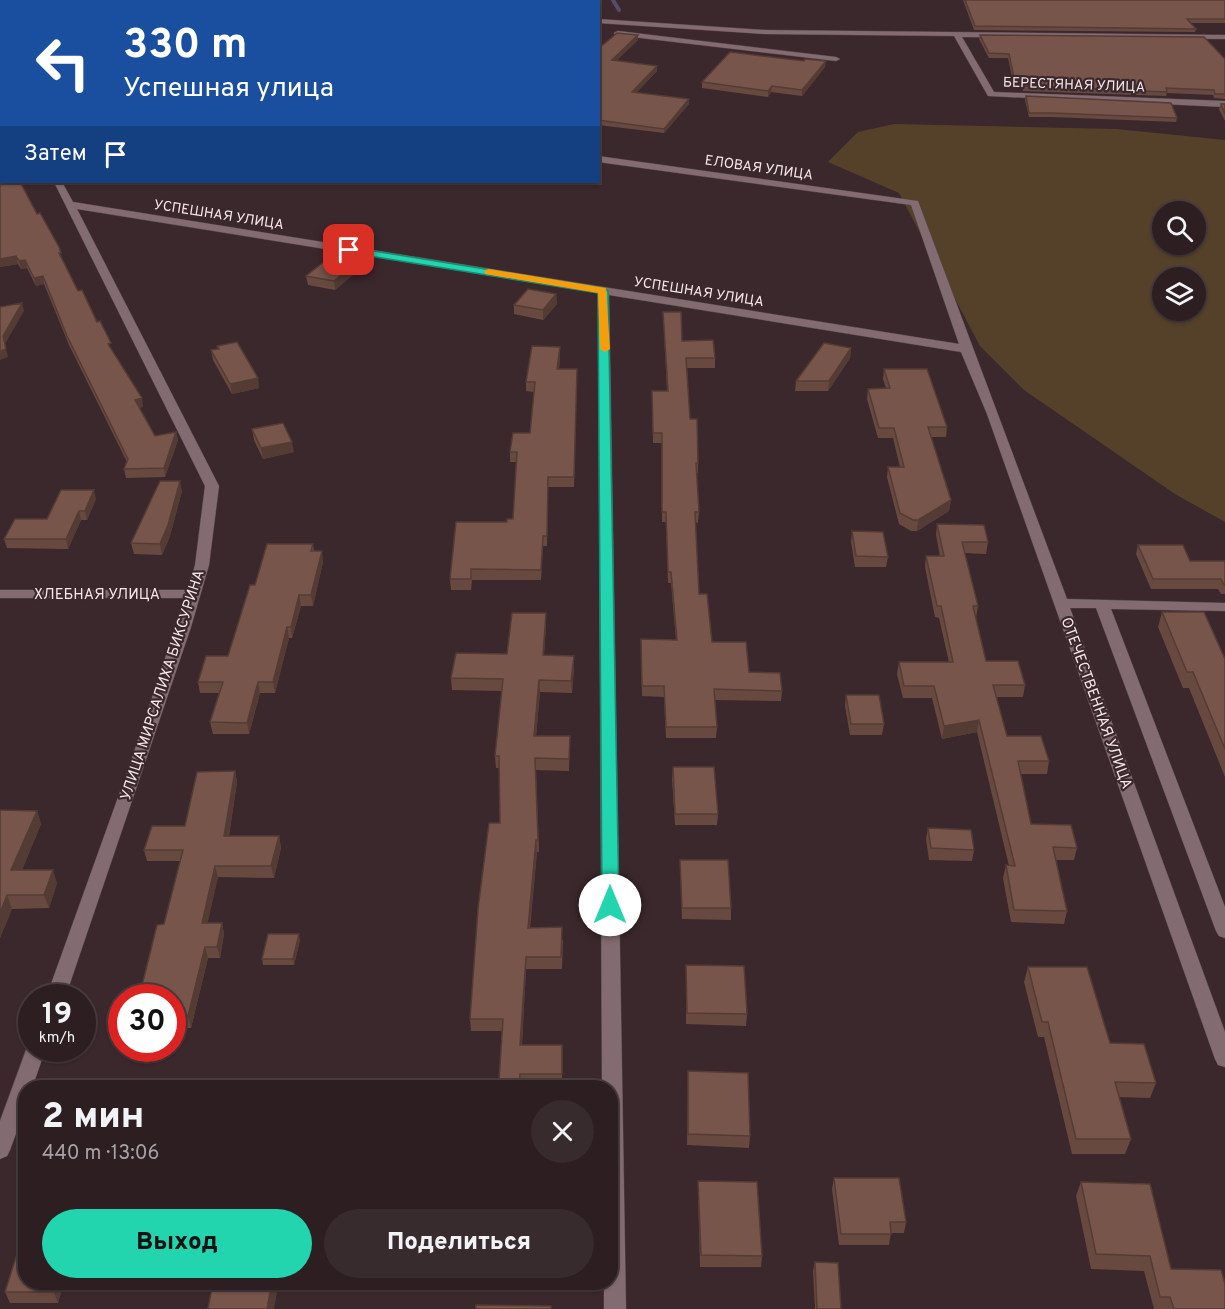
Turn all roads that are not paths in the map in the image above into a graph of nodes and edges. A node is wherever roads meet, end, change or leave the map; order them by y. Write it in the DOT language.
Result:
graph roads {
  1 [pos="603,21"];
  2 [pos="609,32"];
  3 [pos="957,34"];
  4 [pos="1225,37"];
  5 [pos="836,59"];
  6 [pos="1225,104"];
  7 [pos="600,159"];
  8 [pos="59,183"];
  9 [pos="915,202"];
  10 [pos="71,205"];
  11 [pos="603,291"];
  12 [pos="966,349"];
  13 [pos="0,594"];
  14 [pos="193,594"];
  15 [pos="1061,603"];
  16 [pos="1102,604"];
  17 [pos="1225,607"];
  18 [pos="1225,931"];
  19 [pos="60,984"];
  20 [pos="1225,1059"];
  21 [pos="31,1062"];
  22 [pos="25,1080"];
  23 [pos="612,1080"];
  24 [pos="18,1099"];
  25 [pos="0,1150"];
  26 [pos="615,1290"];
  27 [pos="615,1309"];
  1 -- 3 [label="street"];
  2 -- 5 [label="street"];
  3 -- 4 [label="street"];
  3 -- 6 [label="street, БЕРЕСТЯНАЯ УЛИЦА"];
  7 -- 9 [label="street, ЕЛОВАЯ УЛИЦА"];
  8 -- 10 [label="street, УЛИЦА МИРСАЛИХА БИКСУРИНА"];
  9 -- 12 [label="street, ОТЕЧЕСТВЕННАЯ УЛИЦА"];
  10 -- 11 [label="street, УСПЕШНАЯ УЛИЦА"];
  10 -- 14 [label="street, УЛИЦА МИРСАЛИХА БИКСУРИНА"];
  11 -- 12 [label="street, УСПЕШНАЯ УЛИЦА"];
  11 -- 23 [label="street"];
  12 -- 15 [label="street, ОТЕЧЕСТВЕННАЯ УЛИЦА"];
  13 -- 14 [label="street, ХЛЕБНАЯ УЛИЦА"];
  14 -- 19 [label="street, УЛИЦА МИРСАЛИХА БИКСУРИНА"];
  15 -- 16 [label="street"];
  15 -- 20 [label="street, ОТЕЧЕСТВЕННАЯ УЛИЦА"];
  16 -- 17 [label="street"];
  16 -- 18 [label="street"];
  21 -- 22 [label="street"];
  24 -- 25 [label="street"];
  26 -- 27 [label="street"];
}
